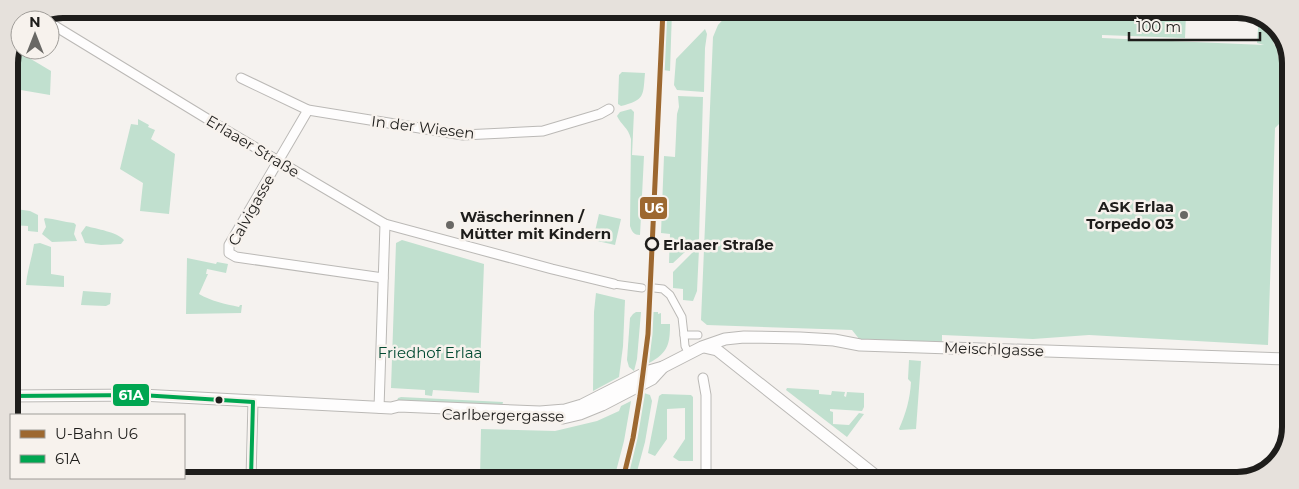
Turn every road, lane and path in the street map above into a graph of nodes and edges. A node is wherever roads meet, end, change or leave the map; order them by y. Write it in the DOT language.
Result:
graph roads {
  1 [pos="60,29"];
  2 [pos="241,78"];
  3 [pos="610,109"];
  4 [pos="308,110"];
  5 [pos="279,161"];
  6 [pos="385,224"];
  7 [pos="383,278"];
  8 [pos="614,284"];
  9 [pos="642,288"];
  10 [pos="654,288"];
  11 [pos="684,335"];
  12 [pos="698,335"];
  13 [pos="702,347"];
  14 [pos="689,354"];
  15 [pos="1282,359"];
  16 [pos="703,378"];
  17 [pos="18,396"];
  18 [pos="253,402"];
  19 [pos="379,408"];
  20 [pos="251,472"];
  21 [pos="706,472"];
  22 [pos="871,472"];
  1 -- 5 [label="street, Erlaaer Straße"];
  2 -- 4 [label="street, In der Wiesen"];
  3 -- 4 [label="street, In der Wiesen"];
  4 -- 5 [label="street, Calvigasse"];
  5 -- 6 [label="street, Erlaaer Straße"];
  5 -- 7 [label="street, Calvigasse"];
  6 -- 7 [label="street"];
  6 -- 8 [label="street, Erlaaer Straße"];
  7 -- 19 [label="street"];
  8 -- 9 [label="street, Erlaaer Straße"];
  10 -- 11 [label="street"];
  11 -- 12 [label="street"];
  11 -- 14 [label="street"];
  13 -- 14 [label="street, Carlbergergasse"];
  13 -- 15 [label="street, Meischlgasse"];
  13 -- 22 [label="street"];
  14 -- 19 [label="street, Carlbergergasse"];
  16 -- 21 [label="street"];
  17 -- 18 [label="street, Carlbergergasse"];
  18 -- 19 [label="street, Carlbergergasse"];
  18 -- 20 [label="street"];
}
